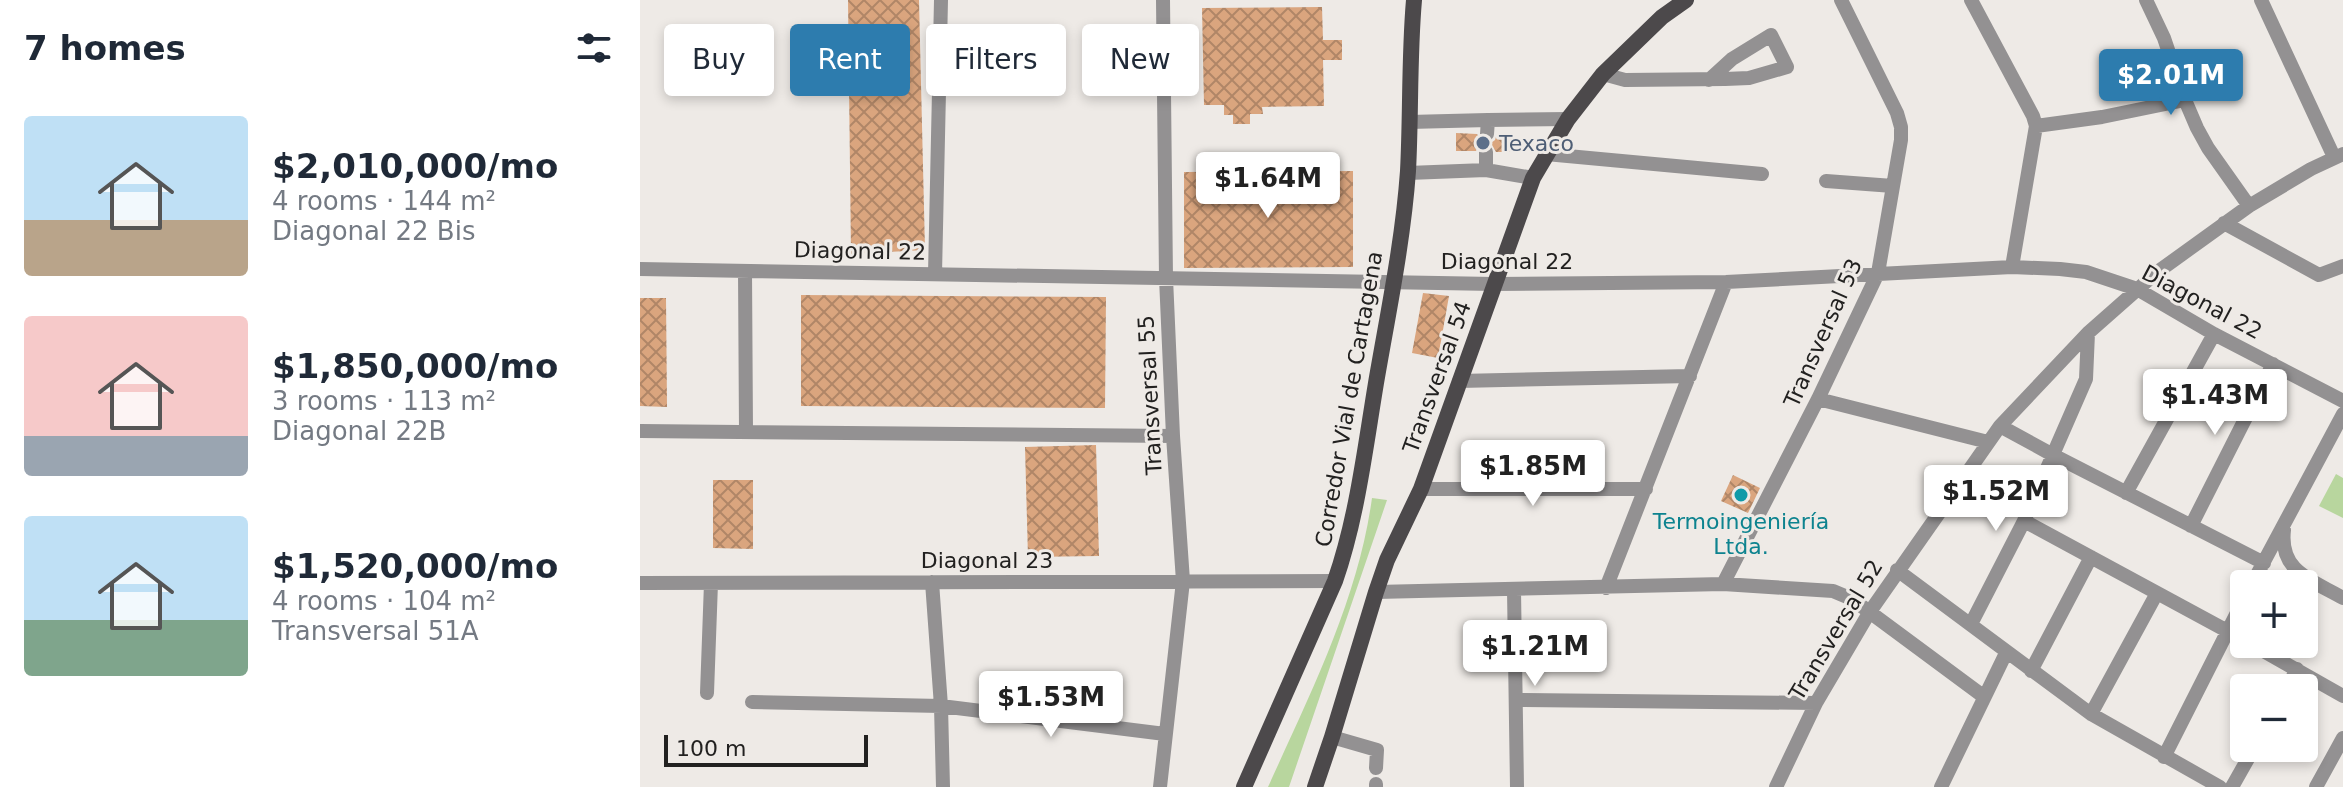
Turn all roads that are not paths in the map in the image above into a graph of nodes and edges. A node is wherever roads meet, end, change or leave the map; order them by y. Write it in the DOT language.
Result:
graph roads {
  1 [pos="941,0"];
  2 [pos="1163,0"];
  3 [pos="1406,0"];
  4 [pos="1414,0"];
  5 [pos="1670,0"];
  6 [pos="1686,0"];
  7 [pos="1841,0"];
  8 [pos="1971,0"];
  9 [pos="2146,0"];
  10 [pos="2261,0"];
  11 [pos="1662,17"];
  12 [pos="1410,47"];
  13 [pos="1603,74"];
  14 [pos="1709,80"];
  15 [pos="2185,100"];
  16 [pos="1568,119"];
  17 [pos="1409,122"];
  18 [pos="2036,126"];
  19 [pos="1486,152"];
  20 [pos="1546,154"];
  21 [pos="2339,155"];
  22 [pos="1486,170"];
  23 [pos="1408,173"];
  24 [pos="1762,174"];
  25 [pos="1533,178"];
  26 [pos="1826,181"];
  27 [pos="1893,186"];
  28 [pos="2249,206"];
  29 [pos="2224,223"];
  30 [pos="2343,266"];
  31 [pos="2012,267"];
  32 [pos="640,269"];
  33 [pos="745,271"];
  34 [pos="1878,273"];
  35 [pos="935,274"];
  36 [pos="1166,278"];
  37 [pos="1726,282"];
  38 [pos="1394,283"];
  39 [pos="1494,284"];
  40 [pos="2137,289"];
  41 [pos="2088,333"];
  42 [pos="2214,334"];
  43 [pos="2273,364"];
  44 [pos="1690,376"];
  45 [pos="1459,381"];
  46 [pos="1818,399"];
  47 [pos="2343,401"];
  48 [pos="2343,414"];
  49 [pos="2000,426"];
  50 [pos="640,431"];
  51 [pos="746,432"];
  52 [pos="1173,436"];
  53 [pos="1988,442"];
  54 [pos="2053,455"];
  55 [pos="1421,489"];
  56 [pos="1646,489"];
  57 [pos="2126,493"];
  58 [pos="2024,521"];
  59 [pos="2191,526"];
  60 [pos="2284,526"];
  61 [pos="2091,557"];
  62 [pos="2264,563"];
  63 [pos="1897,570"];
  64 [pos="2260,570"];
  65 [pos="1183,581"];
  66 [pos="1335,581"];
  67 [pos="932,582"];
  68 [pos="640,583"];
  69 [pos="711,583"];
  70 [pos="1723,584"];
  71 [pos="1606,588"];
  72 [pos="1514,590"];
  73 [pos="1376,592"];
  74 [pos="2157,593"];
  75 [pos="2343,598"];
  76 [pos="1869,613"];
  77 [pos="1971,624"];
  78 [pos="2230,625"];
  79 [pos="2227,631"];
  80 [pos="2230,633"];
  81 [pos="2006,653"];
  82 [pos="2277,658"];
  83 [pos="2297,669"];
  84 [pos="2031,671"];
  85 [pos="2294,674"];
  86 [pos="707,693"];
  87 [pos="1983,696"];
  88 [pos="2343,696"];
  89 [pos="1516,700"];
  90 [pos="752,702"];
  91 [pos="1816,703"];
  92 [pos="941,706"];
  93 [pos="2091,714"];
  94 [pos="1165,734"];
  95 [pos="1332,737"];
  96 [pos="2343,738"];
  97 [pos="2164,757"];
  98 [pos="2246,762"];
  99 [pos="1376,768"];
  100 [pos="2200,782"];
  101 [pos="1943,786"];
  102 [pos="943,787"];
  103 [pos="1160,787"];
  104 [pos="1244,787"];
  105 [pos="1315,787"];
  106 [pos="1517,787"];
  107 [pos="1776,787"];
  108 [pos="2220,787"];
  109 [pos="2232,787"];
  110 [pos="2316,787"];
  1 -- 35 [label="street"];
  2 -- 36 [label="street, Transversal 55"];
  3 -- 12 [label="main road, Corredor Vial de Cartagena"];
  4 -- 12 [label="main road, Corredor Vial de Cartagena"];
  5 -- 11 [label="main road"];
  6 -- 11 [label="main road"];
  7 -- 27 [label="street, Transversal 53"];
  8 -- 18 [label="street"];
  9 -- 15 [label="street"];
  10 -- 21 [label="street"];
  11 -- 13 [label="main road, Transversal 54"];
  12 -- 17 [label="main road, Corredor Vial de Cartagena"];
  13 -- 14 [label="street"];
  13 -- 16 [label="main road, Transversal 54"];
  14 -- 14 [label="street"];
  15 -- 18 [label="street"];
  15 -- 28 [label="street"];
  16 -- 17 [label="street"];
  16 -- 20 [label="main road, Transversal 54"];
  17 -- 23 [label="main road, Corredor Vial de Cartagena"];
  18 -- 31 [label="street"];
  19 -- 22 [label="street"];
  20 -- 24 [label="street"];
  20 -- 25 [label="main road, Transversal 54"];
  21 -- 28 [label="street, Transversal 52"];
  22 -- 23 [label="street"];
  22 -- 25 [label="street"];
  23 -- 38 [label="main road, Corredor Vial de Cartagena"];
  25 -- 39 [label="main road, Transversal 54"];
  26 -- 27 [label="street"];
  27 -- 34 [label="street, Transversal 53"];
  28 -- 29 [label="street, Transversal 52"];
  29 -- 30 [label="street"];
  29 -- 40 [label="street, Transversal 52"];
  31 -- 34 [label="street, Diagonal 22"];
  31 -- 40 [label="street, Diagonal 22"];
  32 -- 33 [label="street, Diagonal 22"];
  33 -- 35 [label="street, Diagonal 22"];
  33 -- 51 [label="street"];
  34 -- 37 [label="street, Diagonal 22"];
  34 -- 46 [label="street, Transversal 53"];
  35 -- 36 [label="street, Diagonal 22"];
  36 -- 38 [label="street, Diagonal 22"];
  36 -- 52 [label="street, Transversal 55"];
  37 -- 39 [label="street, Diagonal 22"];
  37 -- 44 [label="street"];
  38 -- 39 [label="street, Diagonal 22"];
  38 -- 66 [label="main road, Corredor Vial de Cartagena"];
  39 -- 45 [label="main road, Transversal 54"];
  40 -- 41 [label="street, Transversal 52"];
  40 -- 42 [label="street, Diagonal 22"];
  41 -- 49 [label="street, Transversal 52"];
  41 -- 54 [label="street"];
  42 -- 43 [label="street, Diagonal 22"];
  42 -- 57 [label="street"];
  43 -- 47 [label="street, Diagonal 22"];
  43 -- 59 [label="street"];
  44 -- 45 [label="street"];
  44 -- 56 [label="street"];
  45 -- 55 [label="main road, Transversal 54"];
  46 -- 53 [label="street"];
  46 -- 70 [label="street, Transversal 53"];
  48 -- 60 [label="street"];
  49 -- 53 [label="street, Transversal 52"];
  49 -- 54 [label="street"];
  50 -- 51 [label="street"];
  51 -- 52 [label="street"];
  52 -- 65 [label="street, Transversal 55"];
  53 -- 63 [label="street, Transversal 52"];
  54 -- 57 [label="street"];
  54 -- 58 [label="street"];
  55 -- 56 [label="street"];
  55 -- 73 [label="main road, Transversal 54"];
  56 -- 71 [label="street"];
  57 -- 59 [label="street"];
  58 -- 61 [label="street"];
  58 -- 77 [label="street"];
  59 -- 62 [label="street"];
  60 -- 62 [label="street"];
  60 -- 75 [label="street"];
  61 -- 74 [label="street"];
  61 -- 84 [label="street"];
  62 -- 64 [label="street"];
  63 -- 76 [label="street, Transversal 52"];
  63 -- 77 [label="street"];
  65 -- 66 [label="street, Diagonal 23"];
  65 -- 67 [label="street, Diagonal 23"];
  65 -- 94 [label="street, Transversal 55"];
  66 -- 104 [label="main road, Corredor Vial de Cartagena"];
  67 -- 69 [label="street, Diagonal 23"];
  67 -- 92 [label="street"];
  68 -- 69 [label="street, Diagonal 23"];
  69 -- 86 [label="street"];
  70 -- 71 [label="street"];
  70 -- 76 [label="street"];
  71 -- 72 [label="street"];
  72 -- 73 [label="street"];
  72 -- 89 [label="street"];
  73 -- 95 [label="main road, Transversal 54"];
  74 -- 79 [label="street"];
  74 -- 93 [label="street"];
  76 -- 87 [label="street"];
  76 -- 91 [label="street, Transversal 52"];
  77 -- 81 [label="street"];
  78 -- 79 [label="street"];
  79 -- 80 [label="street"];
  79 -- 97 [label="street"];
  81 -- 84 [label="street"];
  81 -- 87 [label="street"];
  82 -- 83 [label="street"];
  83 -- 85 [label="street"];
  83 -- 88 [label="street"];
  84 -- 93 [label="street"];
  87 -- 101 [label="street"];
  89 -- 91 [label="street"];
  89 -- 106 [label="street"];
  90 -- 92 [label="street"];
  91 -- 107 [label="street, Transversal 52"];
  92 -- 94 [label="street"];
  92 -- 102 [label="street"];
  93 -- 97 [label="street"];
  94 -- 103 [label="street, Transversal 55"];
  95 -- 99 [label="street"];
  95 -- 105 [label="main road, Transversal 54"];
  96 -- 110 [label="street"];
  97 -- 100 [label="street"];
  98 -- 109 [label="street"];
  100 -- 108 [label="street"];
}
